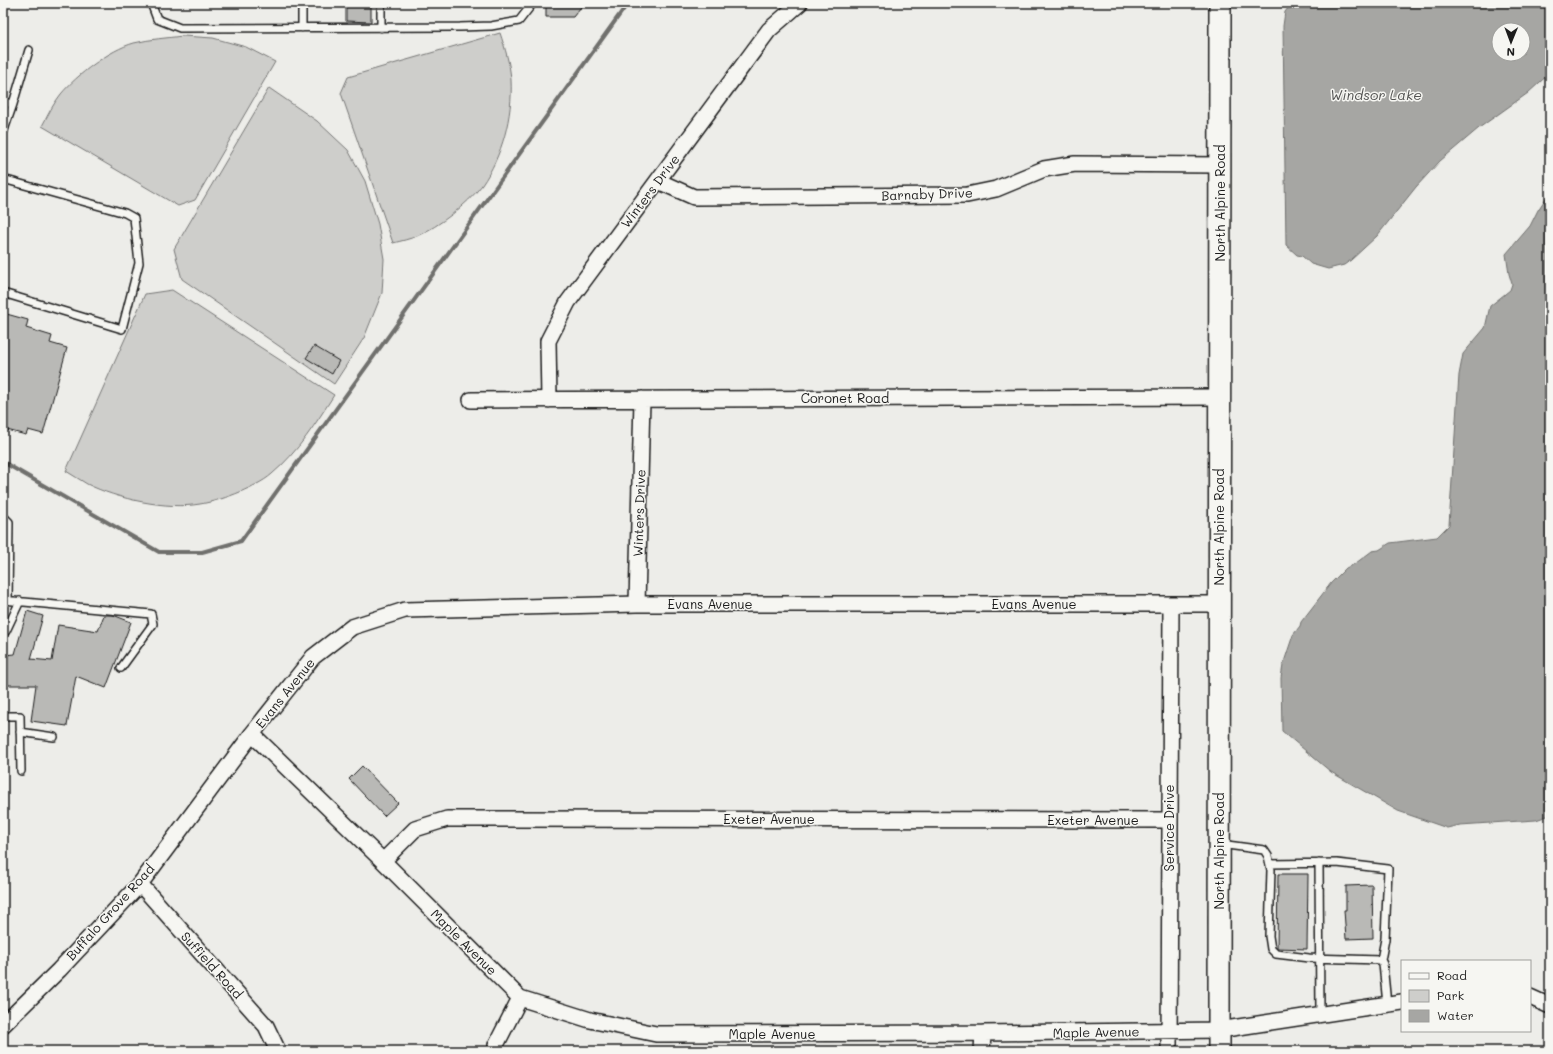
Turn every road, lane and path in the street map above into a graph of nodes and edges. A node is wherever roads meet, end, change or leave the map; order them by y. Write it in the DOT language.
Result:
graph roads {
  1 [pos="151,3"];
  2 [pos="302,3"];
  3 [pos="381,3"];
  4 [pos="533,3"];
  5 [pos="800,3"];
  6 [pos="1220,3"];
  7 [pos="302,28"];
  8 [pos="381,28"];
  9 [pos="29,50"];
  10 [pos="3,102"];
  11 [pos="13,104"];
  12 [pos="3,133"];
  13 [pos="1220,165"];
  14 [pos="3,179"];
  15 [pos="658,181"];
  16 [pos="3,293"];
  17 [pos="1220,397"];
  18 [pos="642,399"];
  19 [pos="471,400"];
  20 [pos="549,400"];
  21 [pos="3,516"];
  22 [pos="5,600"];
  23 [pos="20,601"];
  24 [pos="637,604"];
  25 [pos="1171,604"];
  26 [pos="1219,604"];
  27 [pos="3,634"];
  28 [pos="121,668"];
  29 [pos="3,716"];
  30 [pos="20,732"];
  31 [pos="252,734"];
  32 [pos="54,737"];
  33 [pos="21,771"];
  34 [pos="1169,820"];
  35 [pos="1219,844"];
  36 [pos="383,860"];
  37 [pos="1319,863"];
  38 [pos="1270,864"];
  39 [pos="140,884"];
  40 [pos="1320,958"];
  41 [pos="1380,960"];
  42 [pos="1531,997"];
  43 [pos="520,998"];
  44 [pos="1395,1003"];
  45 [pos="1550,1006"];
  46 [pos="1320,1014"];
  47 [pos="3,1025"];
  48 [pos="1219,1030"];
  49 [pos="1169,1031"];
  50 [pos="983,1033"];
  51 [pos="278,1051"];
  52 [pos="496,1051"];
  53 [pos="982,1051"];
  54 [pos="1169,1051"];
  55 [pos="1219,1051"];
  1 -- 7 [label="lane"];
  2 -- 7 [label="lane"];
  3 -- 8 [label="lane"];
  4 -- 8 [label="lane"];
  5 -- 15 [label="street, Winters Drive"];
  6 -- 13 [label="main road, North Alpine Road"];
  7 -- 8 [label="lane"];
  9 -- 11 [label="lane"];
  10 -- 11 [label="lane"];
  11 -- 12 [label="lane"];
  13 -- 15 [label="street, Barnaby Drive"];
  13 -- 17 [label="main road, North Alpine Road"];
  14 -- 16 [label="lane"];
  15 -- 20 [label="street, Winters Drive"];
  17 -- 18 [label="street, Coronet Road"];
  17 -- 26 [label="main road, North Alpine Road"];
  18 -- 20 [label="street, Coronet Road"];
  18 -- 24 [label="street, Winters Drive"];
  19 -- 20 [label="street, Coronet Road"];
  21 -- 22 [label="lane"];
  22 -- 23 [label="lane"];
  23 -- 27 [label="lane"];
  23 -- 28 [label="lane"];
  24 -- 25 [label="street, Evans Avenue"];
  24 -- 31 [label="street, Evans Avenue"];
  25 -- 26 [label="street, Evans Avenue"];
  25 -- 34 [label="street, Service Drive"];
  26 -- 35 [label="main road, North Alpine Road"];
  29 -- 30 [label="lane"];
  30 -- 32 [label="lane"];
  30 -- 33 [label="lane"];
  31 -- 36 [label="street, Maple Avenue"];
  31 -- 39 [label="street, Buffalo Grove Road"];
  34 -- 36 [label="street, Exeter Avenue"];
  34 -- 49 [label="street, Service Drive"];
  35 -- 38 [label="lane"];
  35 -- 48 [label="main road, North Alpine Road"];
  36 -- 43 [label="street, Maple Avenue"];
  37 -- 38 [label="lane"];
  37 -- 40 [label="lane"];
  37 -- 41 [label="lane"];
  38 -- 40 [label="lane"];
  39 -- 47 [label="street, Buffalo Grove Road"];
  39 -- 51 [label="street, Suffield Road"];
  40 -- 41 [label="lane"];
  40 -- 46 [label="lane"];
  41 -- 44 [label="lane"];
  42 -- 45 [label="street"];
  43 -- 50 [label="street, Maple Avenue"];
  43 -- 52 [label="street"];
  44 -- 46 [label="street, Maple Avenue"];
  46 -- 48 [label="street, Maple Avenue"];
  48 -- 49 [label="street, Maple Avenue"];
  48 -- 55 [label="main road, North Alpine Road"];
  49 -- 50 [label="street, Maple Avenue"];
  49 -- 54 [label="street, Service Drive"];
  50 -- 53 [label="street"];
}
